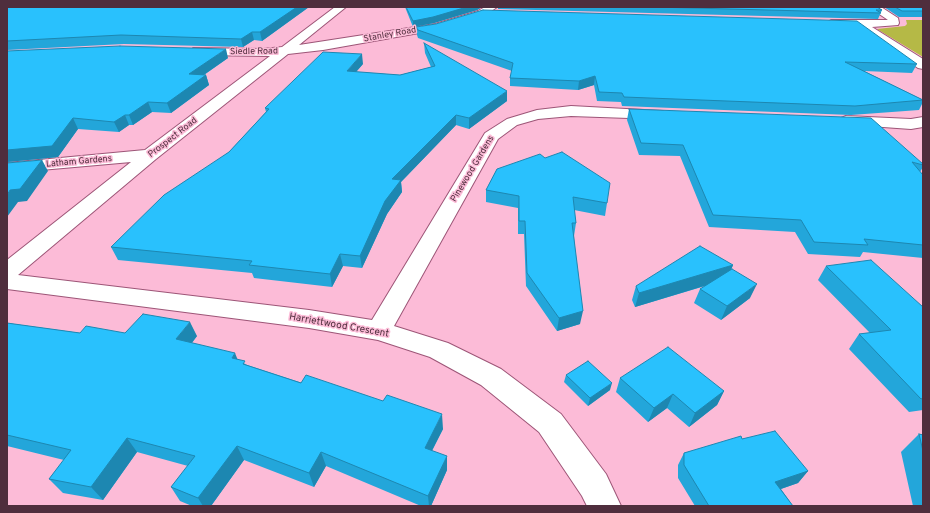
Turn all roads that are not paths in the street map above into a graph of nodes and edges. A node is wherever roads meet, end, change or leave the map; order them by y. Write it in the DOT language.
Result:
graph roads {
  1 [pos="341,7"];
  2 [pos="874,7"];
  3 [pos="491,11"];
  4 [pos="821,23"];
  5 [pos="860,24"];
  6 [pos="182,50"];
  7 [pos="285,51"];
  8 [pos="923,65"];
  9 [pos="674,115"];
  10 [pos="832,121"];
  11 [pos="923,122"];
  12 [pos="150,155"];
  13 [pos="7,168"];
  14 [pos="7,272"];
  15 [pos="7,281"];
  16 [pos="379,331"];
  17 [pos="604,506"];
  1 -- 7 [label="street, Prospect Road"];
  2 -- 5 [label="street"];
  3 -- 7 [label="street, Stanley Road"];
  4 -- 5 [label="street"];
  5 -- 8 [label="street"];
  6 -- 7 [label="street, Siedle Road"];
  7 -- 12 [label="street, Prospect Road"];
  9 -- 16 [label="street, Pinewood Gardens"];
  10 -- 11 [label="street"];
  12 -- 13 [label="street, Latham Gardens"];
  12 -- 14 [label="street, Prospect Road"];
  15 -- 16 [label="street, Harriettwood Crescent"];
  16 -- 17 [label="street, Harriettwood Crescent"];
}
